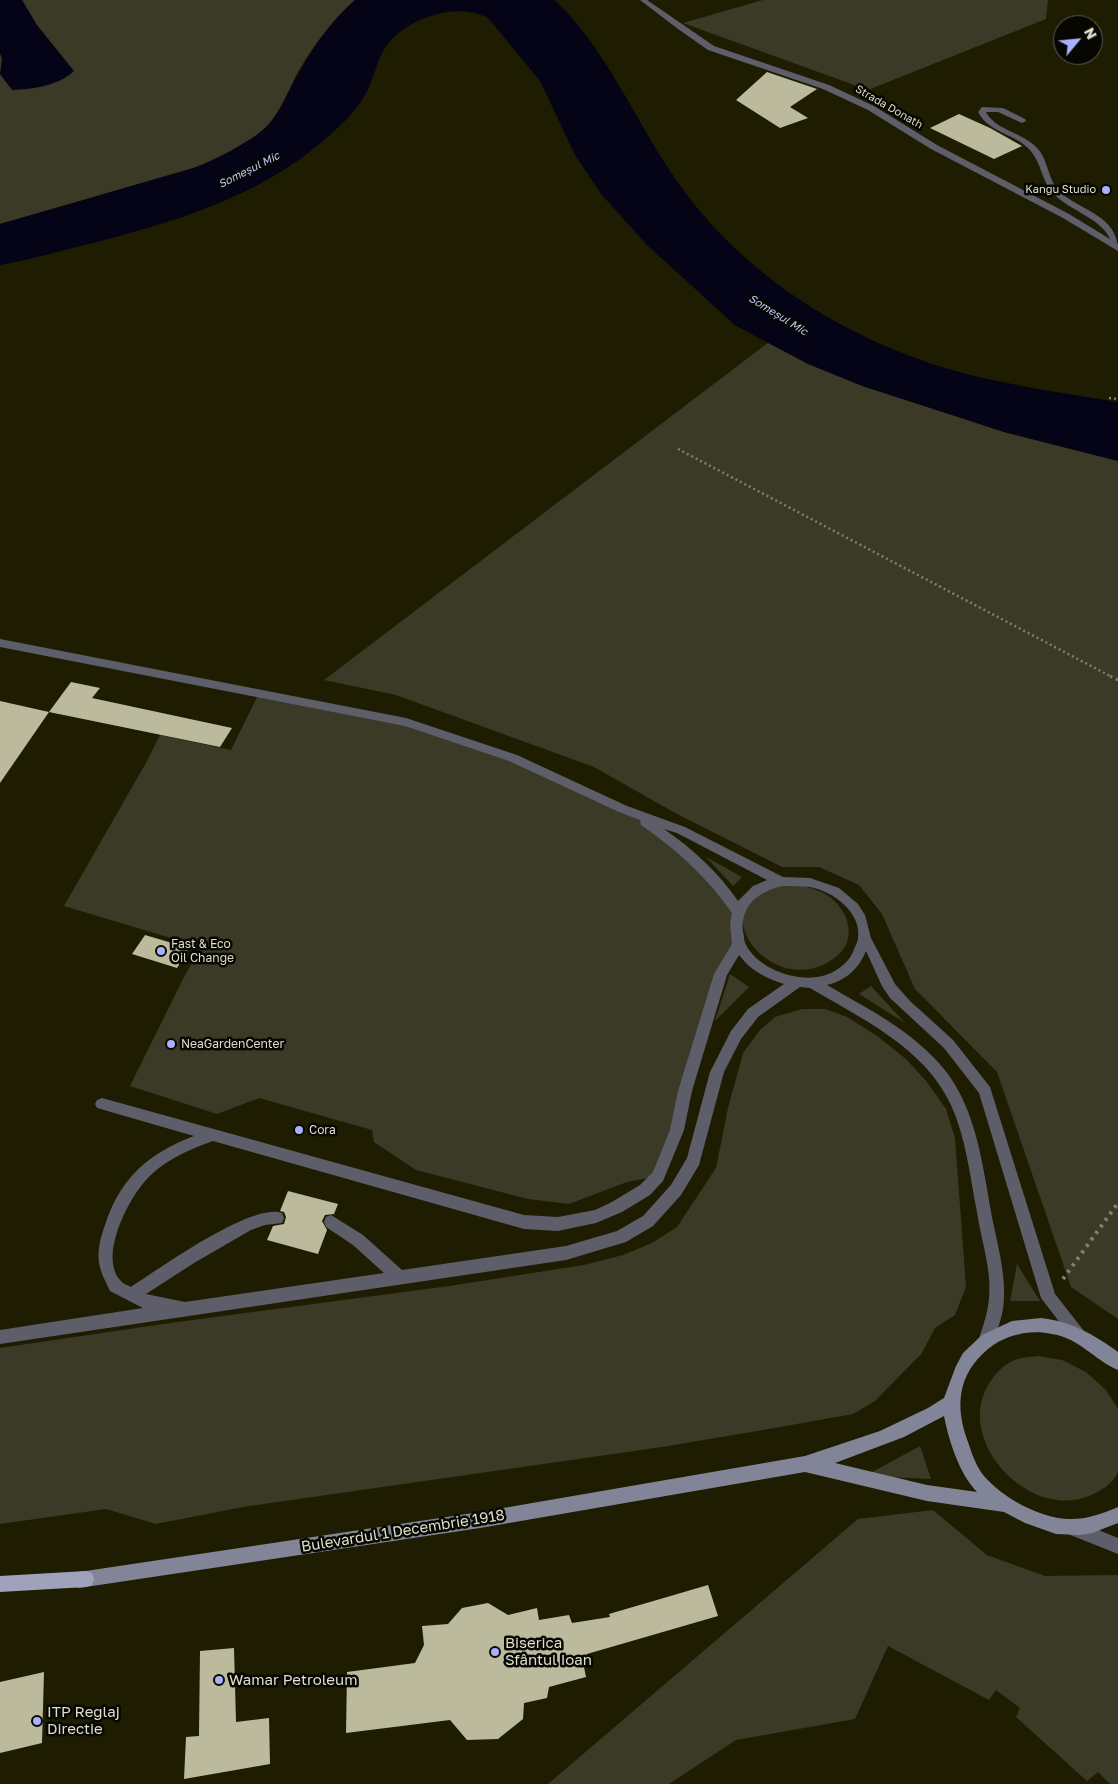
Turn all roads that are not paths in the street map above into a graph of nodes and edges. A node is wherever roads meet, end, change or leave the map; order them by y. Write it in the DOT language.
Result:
graph roads {
  1 [pos="643,0"];
  2 [pos="1022,121"];
  3 [pos="1118,248"];
  4 [pos="0,643"];
  5 [pos="624,809"];
  6 [pos="780,881"];
  7 [pos="738,911"];
  8 [pos="865,937"];
  9 [pos="739,944"];
  10 [pos="796,982"];
  11 [pos="813,983"];
  12 [pos="102,1104"];
  13 [pos="213,1135"];
  14 [pos="277,1218"];
  15 [pos="330,1222"];
  16 [pos="400,1278"];
  17 [pos="132,1296"];
  18 [pos="191,1309"];
  19 [pos="0,1336"];
  20 [pos="1079,1336"];
  21 [pos="987,1340"];
  22 [pos="1118,1362"];
  23 [pos="951,1402"];
  24 [pos="805,1464"];
  25 [pos="1006,1504"];
  26 [pos="1118,1515"];
  27 [pos="1074,1528"];
  28 [pos="1118,1546"];
  29 [pos="86,1579"];
  30 [pos="0,1584"];
  31 [pos="0,1592"];
  1 -- 3 [label="street, Strada Donath"];
  2 -- 3 [label="street"];
  4 -- 5 [label="street"];
  5 -- 6 [label="street"];
  5 -- 7 [label="street"];
  6 -- 7 [label="street"];
  6 -- 8 [label="street"];
  7 -- 9 [label="street"];
  8 -- 11 [label="street"];
  8 -- 20 [label="street"];
  9 -- 10 [label="street"];
  9 -- 13 [label="street"];
  10 -- 11 [label="street"];
  10 -- 16 [label="street"];
  11 -- 21 [label="street"];
  12 -- 13 [label="street"];
  13 -- 17 [label="street"];
  14 -- 17 [label="street"];
  15 -- 16 [label="street"];
  16 -- 18 [label="street"];
  17 -- 18 [label="street"];
  18 -- 19 [label="street"];
  20 -- 21 [label="main road, Bulevardul 1 Decembrie 1918"];
  20 -- 22 [label="main road, Bulevardul 1 Decembrie 1918"];
  21 -- 23 [label="main road, Bulevardul 1 Decembrie 1918"];
  23 -- 24 [label="main road, Bulevardul 1 Decembrie 1918"];
  23 -- 25 [label="main road, Bulevardul 1 Decembrie 1918"];
  24 -- 25 [label="main road, Bulevardul 1 Decembrie 1918"];
  24 -- 29 [label="main road, Bulevardul 1 Decembrie 1918"];
  25 -- 27 [label="main road, Bulevardul 1 Decembrie 1918"];
  26 -- 27 [label="main road, Bulevardul 1 Decembrie 1918"];
  27 -- 28 [label="street"];
  29 -- 30 [label="main road"];
  29 -- 31 [label="main road, Bulevardul 1 Decembrie 1918"];
}
